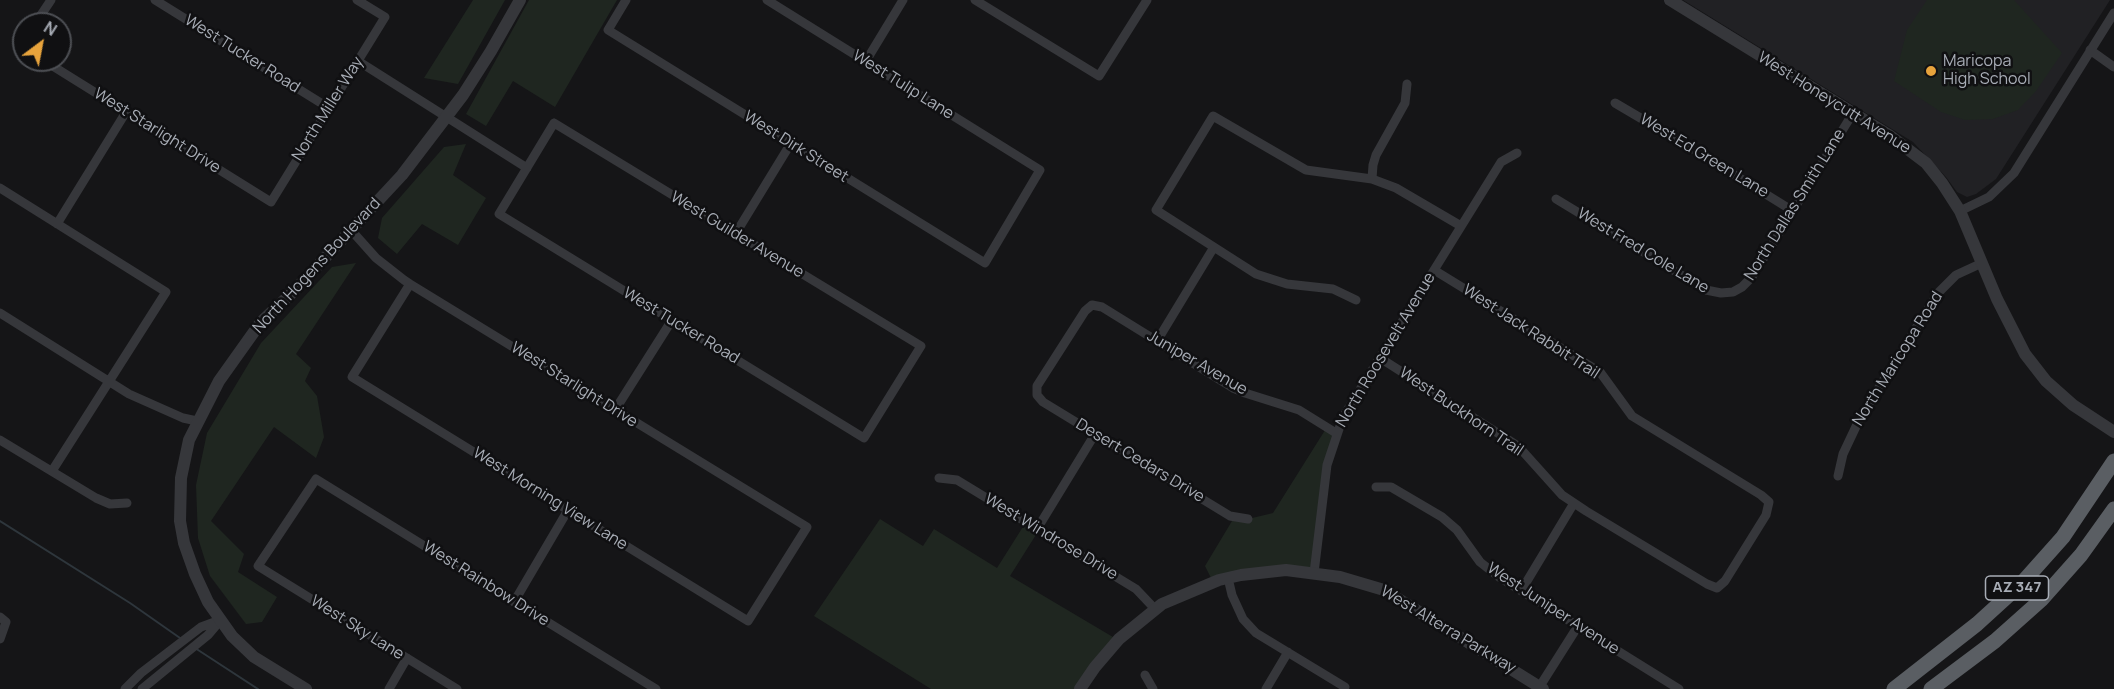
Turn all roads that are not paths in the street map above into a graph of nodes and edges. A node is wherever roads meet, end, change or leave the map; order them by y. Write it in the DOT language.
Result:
graph roads {
  1 [pos="155,0"];
  2 [pos="357,0"];
  3 [pos="520,0"];
  4 [pos="626,0"];
  5 [pos="767,0"];
  6 [pos="903,0"];
  7 [pos="975,0"];
  8 [pos="1147,0"];
  9 [pos="1670,0"];
  10 [pos="2114,13"];
  11 [pos="2090,50"];
  12 [pos="358,61"];
  13 [pos="866,62"];
  14 [pos="2114,67"];
  15 [pos="62,72"];
  16 [pos="1407,84"];
  17 [pos="1615,103"];
  18 [pos="329,108"];
  19 [pos="126,112"];
  20 [pos="1853,113"];
  21 [pos="446,117"];
  22 [pos="791,143"];
  23 [pos="1517,153"];
  24 [pos="527,168"];
  25 [pos="1372,179"];
  26 [pos="0,188"];
  27 [pos="1556,199"];
  28 [pos="271,201"];
  29 [pos="1793,211"];
  30 [pos="1960,211"];
  31 [pos="57,224"];
  32 [pos="1461,226"];
  33 [pos="351,230"];
  34 [pos="736,233"];
  35 [pos="1214,247"];
  36 [pos="985,263"];
  37 [pos="1982,263"];
  38 [pos="1434,270"];
  39 [pos="410,284"];
  40 [pos="1733,292"];
  41 [pos="1356,300"];
  42 [pos="0,313"];
  43 [pos="672,320"];
  44 [pos="1157,341"];
  45 [pos="1380,358"];
  46 [pos="109,381"];
  47 [pos="1037,395"];
  48 [pos="615,410"];
  49 [pos="197,421"];
  50 [pos="2114,432"];
  51 [pos="1336,433"];
  52 [pos="1095,434"];
  53 [pos="864,438"];
  54 [pos="0,440"];
  55 [pos="2114,461"];
  56 [pos="52,471"];
  57 [pos="1838,476"];
  58 [pos="939,478"];
  59 [pos="316,479"];
  60 [pos="1376,487"];
  61 [pos="127,503"];
  62 [pos="1574,503"];
  63 [pos="2114,509"];
  64 [pos="568,510"];
  65 [pos="1248,519"];
  66 [pos="1037,529"];
  67 [pos="1314,573"];
  68 [pos="1228,578"];
  69 [pos="1717,588"];
  70 [pos="1521,591"];
  71 [pos="514,602"];
  72 [pos="1155,609"];
  73 [pos="3,620"];
  74 [pos="220,620"];
  75 [pos="748,621"];
  76 [pos="1578,626"];
  77 [pos="0,639"];
  78 [pos="1288,652"];
  79 [pos="407,658"];
  80 [pos="1144,675"];
  81 [pos="1346,687"];
  82 [pos="1542,688"];
  83 [pos="125,689"];
  84 [pos="142,689"];
  85 [pos="306,689"];
  86 [pos="388,689"];
  87 [pos="457,689"];
  88 [pos="656,689"];
  89 [pos="1080,689"];
  90 [pos="1153,689"];
  91 [pos="1266,689"];
  92 [pos="1679,689"];
  93 [pos="1894,689"];
  94 [pos="1931,689"];
  1 -- 18 [label="street, West Tucker Road"];
  2 -- 12 [label="street, North Miller Way"];
  3 -- 21 [label="street, North Hogens Boulevard"];
  4 -- 22 [label="street, West Dirk Street"];
  5 -- 13 [label="street, West Tulip Lane"];
  6 -- 13 [label="street"];
  7 -- 8 [label="street"];
  9 -- 20 [label="street, West Honeycutt Avenue"];
  10 -- 11 [label="street"];
  11 -- 14 [label="street"];
  11 -- 30 [label="street"];
  12 -- 18 [label="street, North Miller Way"];
  12 -- 21 [label="street"];
  13 -- 36 [label="street, West Tulip Lane"];
  15 -- 19 [label="street, West Starlight Drive"];
  16 -- 25 [label="street"];
  17 -- 29 [label="street, West Ed Green Lane"];
  18 -- 28 [label="street, North Miller Way"];
  19 -- 28 [label="street, West Starlight Drive"];
  19 -- 31 [label="street"];
  20 -- 29 [label="street, North Dallas Smith Lane"];
  20 -- 30 [label="street, West Honeycutt Avenue"];
  21 -- 24 [label="street"];
  21 -- 33 [label="street, North Hogens Boulevard"];
  22 -- 34 [label="street"];
  22 -- 36 [label="street, West Dirk Street"];
  23 -- 32 [label="street, North Roosevelt Avenue"];
  24 -- 34 [label="street, West Guilder Avenue"];
  24 -- 43 [label="street, West Tucker Road"];
  25 -- 32 [label="street"];
  25 -- 35 [label="street"];
  26 -- 31 [label="street"];
  27 -- 40 [label="street, West Fred Cole Lane"];
  29 -- 40 [label="street, North Dallas Smith Lane"];
  30 -- 37 [label="street, West Honeycutt Avenue"];
  31 -- 46 [label="street"];
  32 -- 38 [label="street, North Roosevelt Avenue"];
  33 -- 39 [label="street, West Starlight Drive"];
  33 -- 49 [label="street, North Hogens Boulevard"];
  34 -- 53 [label="street, West Guilder Avenue"];
  35 -- 41 [label="street"];
  35 -- 44 [label="street"];
  37 -- 50 [label="street, West Honeycutt Avenue"];
  37 -- 57 [label="street, North Maricopa Road"];
  38 -- 45 [label="street, North Roosevelt Avenue"];
  38 -- 69 [label="street, West Jack Rabbit Trail"];
  39 -- 48 [label="street, West Starlight Drive"];
  39 -- 64 [label="street, West Morning View Lane"];
  42 -- 46 [label="street"];
  43 -- 48 [label="street"];
  43 -- 53 [label="street, West Tucker Road"];
  44 -- 47 [label="street, Juniper Avenue"];
  44 -- 51 [label="street, Juniper Avenue"];
  45 -- 51 [label="street, North Roosevelt Avenue"];
  45 -- 62 [label="street, West Buckhorn Trail"];
  46 -- 49 [label="street"];
  46 -- 56 [label="street"];
  47 -- 52 [label="street, Desert Cedars Drive"];
  48 -- 75 [label="street, West Starlight Drive"];
  49 -- 74 [label="street, North Hogens Boulevard"];
  51 -- 67 [label="street, North Roosevelt Avenue"];
  52 -- 65 [label="street, Desert Cedars Drive"];
  52 -- 66 [label="street"];
  54 -- 56 [label="street"];
  55 -- 93 [label="highway, AZ 347"];
  56 -- 61 [label="street"];
  58 -- 66 [label="street, West Windrose Drive"];
  59 -- 71 [label="street, West Rainbow Drive"];
  59 -- 79 [label="street, West Sky Lane"];
  60 -- 70 [label="street, West Juniper Avenue"];
  62 -- 69 [label="street, West Buckhorn Trail"];
  62 -- 70 [label="street"];
  63 -- 94 [label="highway, AZ 347"];
  64 -- 71 [label="street"];
  64 -- 75 [label="street, West Morning View Lane"];
  66 -- 72 [label="street, West Windrose Drive"];
  67 -- 68 [label="street, West Alterra Parkway"];
  67 -- 82 [label="street, West Alterra Parkway"];
  68 -- 72 [label="street, West Alterra Parkway"];
  68 -- 78 [label="street"];
  70 -- 76 [label="street, West Juniper Avenue"];
  71 -- 88 [label="street, West Rainbow Drive"];
  72 -- 89 [label="street, West Alterra Parkway"];
  73 -- 77 [label="street"];
  74 -- 83 [label="street"];
  74 -- 84 [label="street"];
  74 -- 85 [label="street, North Hogens Boulevard"];
  76 -- 82 [label="street"];
  76 -- 92 [label="street, West Juniper Avenue"];
  78 -- 81 [label="street"];
  78 -- 91 [label="street"];
  79 -- 86 [label="street"];
  79 -- 87 [label="street, West Sky Lane"];
  80 -- 90 [label="street"];
}
